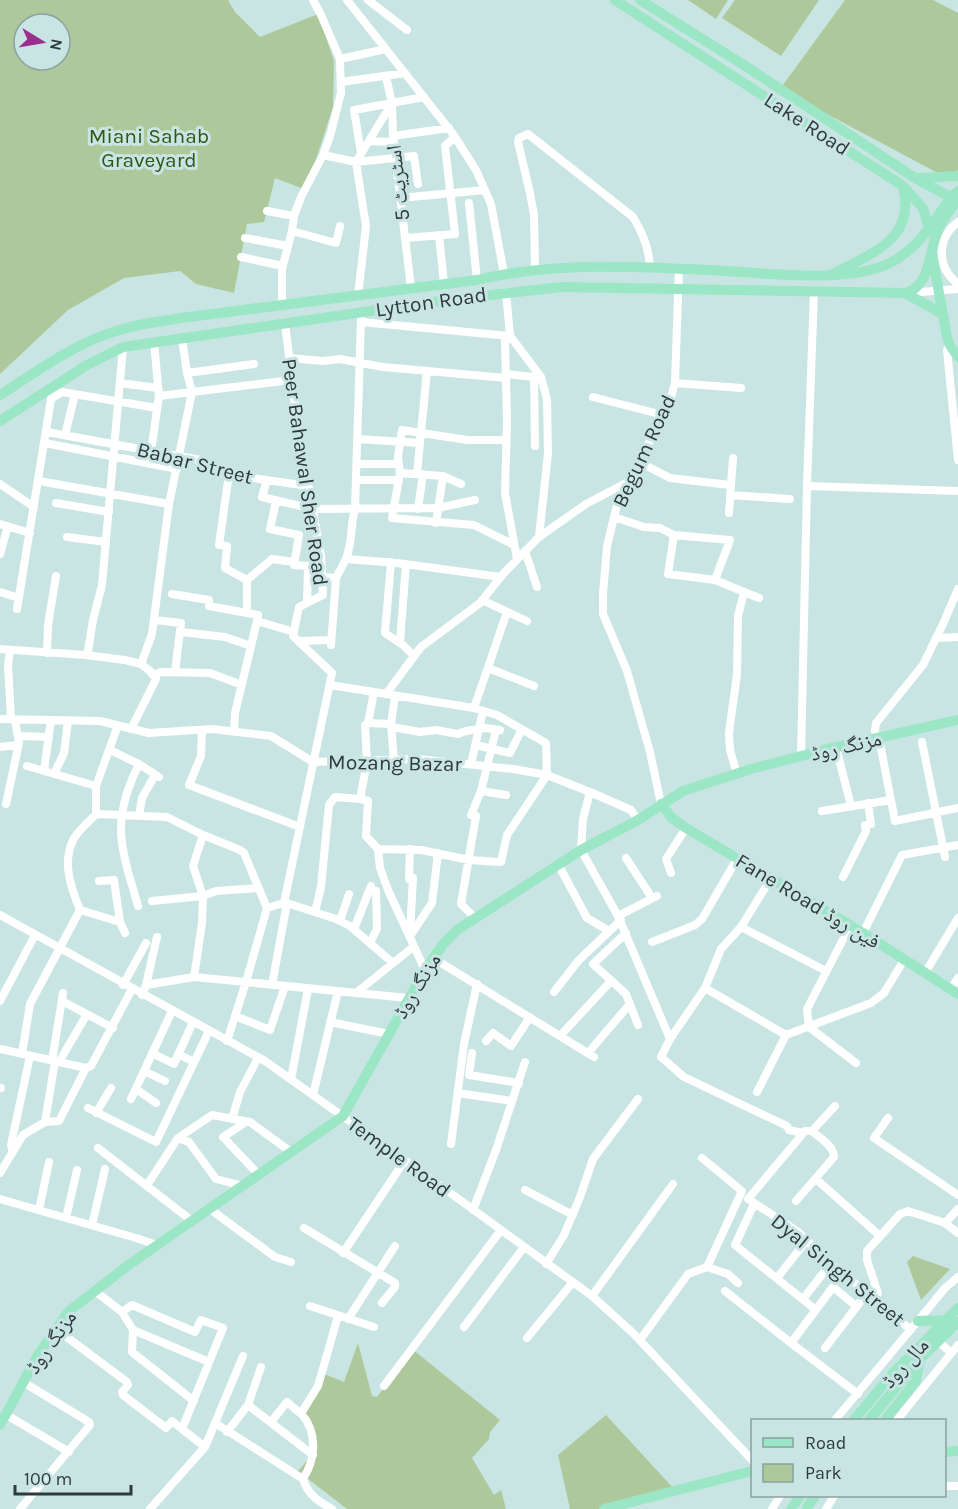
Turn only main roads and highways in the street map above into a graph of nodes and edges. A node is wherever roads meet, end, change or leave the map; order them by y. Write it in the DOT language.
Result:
graph roads {
  1 [pos="615,0"];
  2 [pos="640,0"];
  3 [pos="958,176"];
  4 [pos="915,178"];
  5 [pos="903,186"];
  6 [pos="957,198"];
  7 [pos="930,227"];
  8 [pos="932,248"];
  9 [pos="832,275"];
  10 [pos="905,293"];
  11 [pos="943,314"];
  12 [pos="136,325"];
  13 [pos="138,345"];
  14 [pos="958,357"];
  15 [pos="0,395"];
  16 [pos="0,421"];
  17 [pos="958,720"];
  18 [pos="661,804"];
  19 [pos="955,992"];
  20 [pos="958,1308"];
  21 [pos="945,1320"];
  22 [pos="958,1322"];
  23 [pos="915,1326"];
  24 [pos="920,1359"];
  25 [pos="855,1419"];
  26 [pos="870,1419"];
  27 [pos="886,1419"];
  28 [pos="0,1425"];
  29 [pos="751,1472"];
  30 [pos="604,1509"];
  1 -- 5 [label="main road, Lake Road"];
  2 -- 4 [label="main road"];
  3 -- 4 [label="main road"];
  4 -- 6 [label="main road"];
  5 -- 7 [label="main road, Lake Road"];
  5 -- 9 [label="main road"];
  6 -- 7 [label="main road, Lytton Road"];
  6 -- 8 [label="main road"];
  7 -- 8 [label="main road, Lake Road"];
  7 -- 9 [label="main road, Lytton Road"];
  8 -- 10 [label="main road"];
  8 -- 11 [label="main road, Lake Road"];
  9 -- 12 [label="main road, Lytton Road"];
  10 -- 11 [label="main road"];
  10 -- 13 [label="main road, Lytton Road"];
  11 -- 14 [label="main road, Lake Road"];
  12 -- 13 [label="main road"];
  12 -- 15 [label="main road, Lytton Road"];
  13 -- 16 [label="main road, Lytton Road"];
  17 -- 18 [label="main road, مزنگ روڈ"];
  18 -- 19 [label="main road, Fane Road فین روڈ"];
  18 -- 28 [label="main road, مزنگ روڈ"];
  20 -- 21 [label="main road, مال روڈ"];
  21 -- 23 [label="main road"];
  21 -- 25 [label="main road, مال روڈ"];
  22 -- 24 [label="main road, مال روڈ"];
  24 -- 26 [label="main road, مال روڈ"];
  24 -- 27 [label="main road"];
  29 -- 30 [label="main road"];
}
